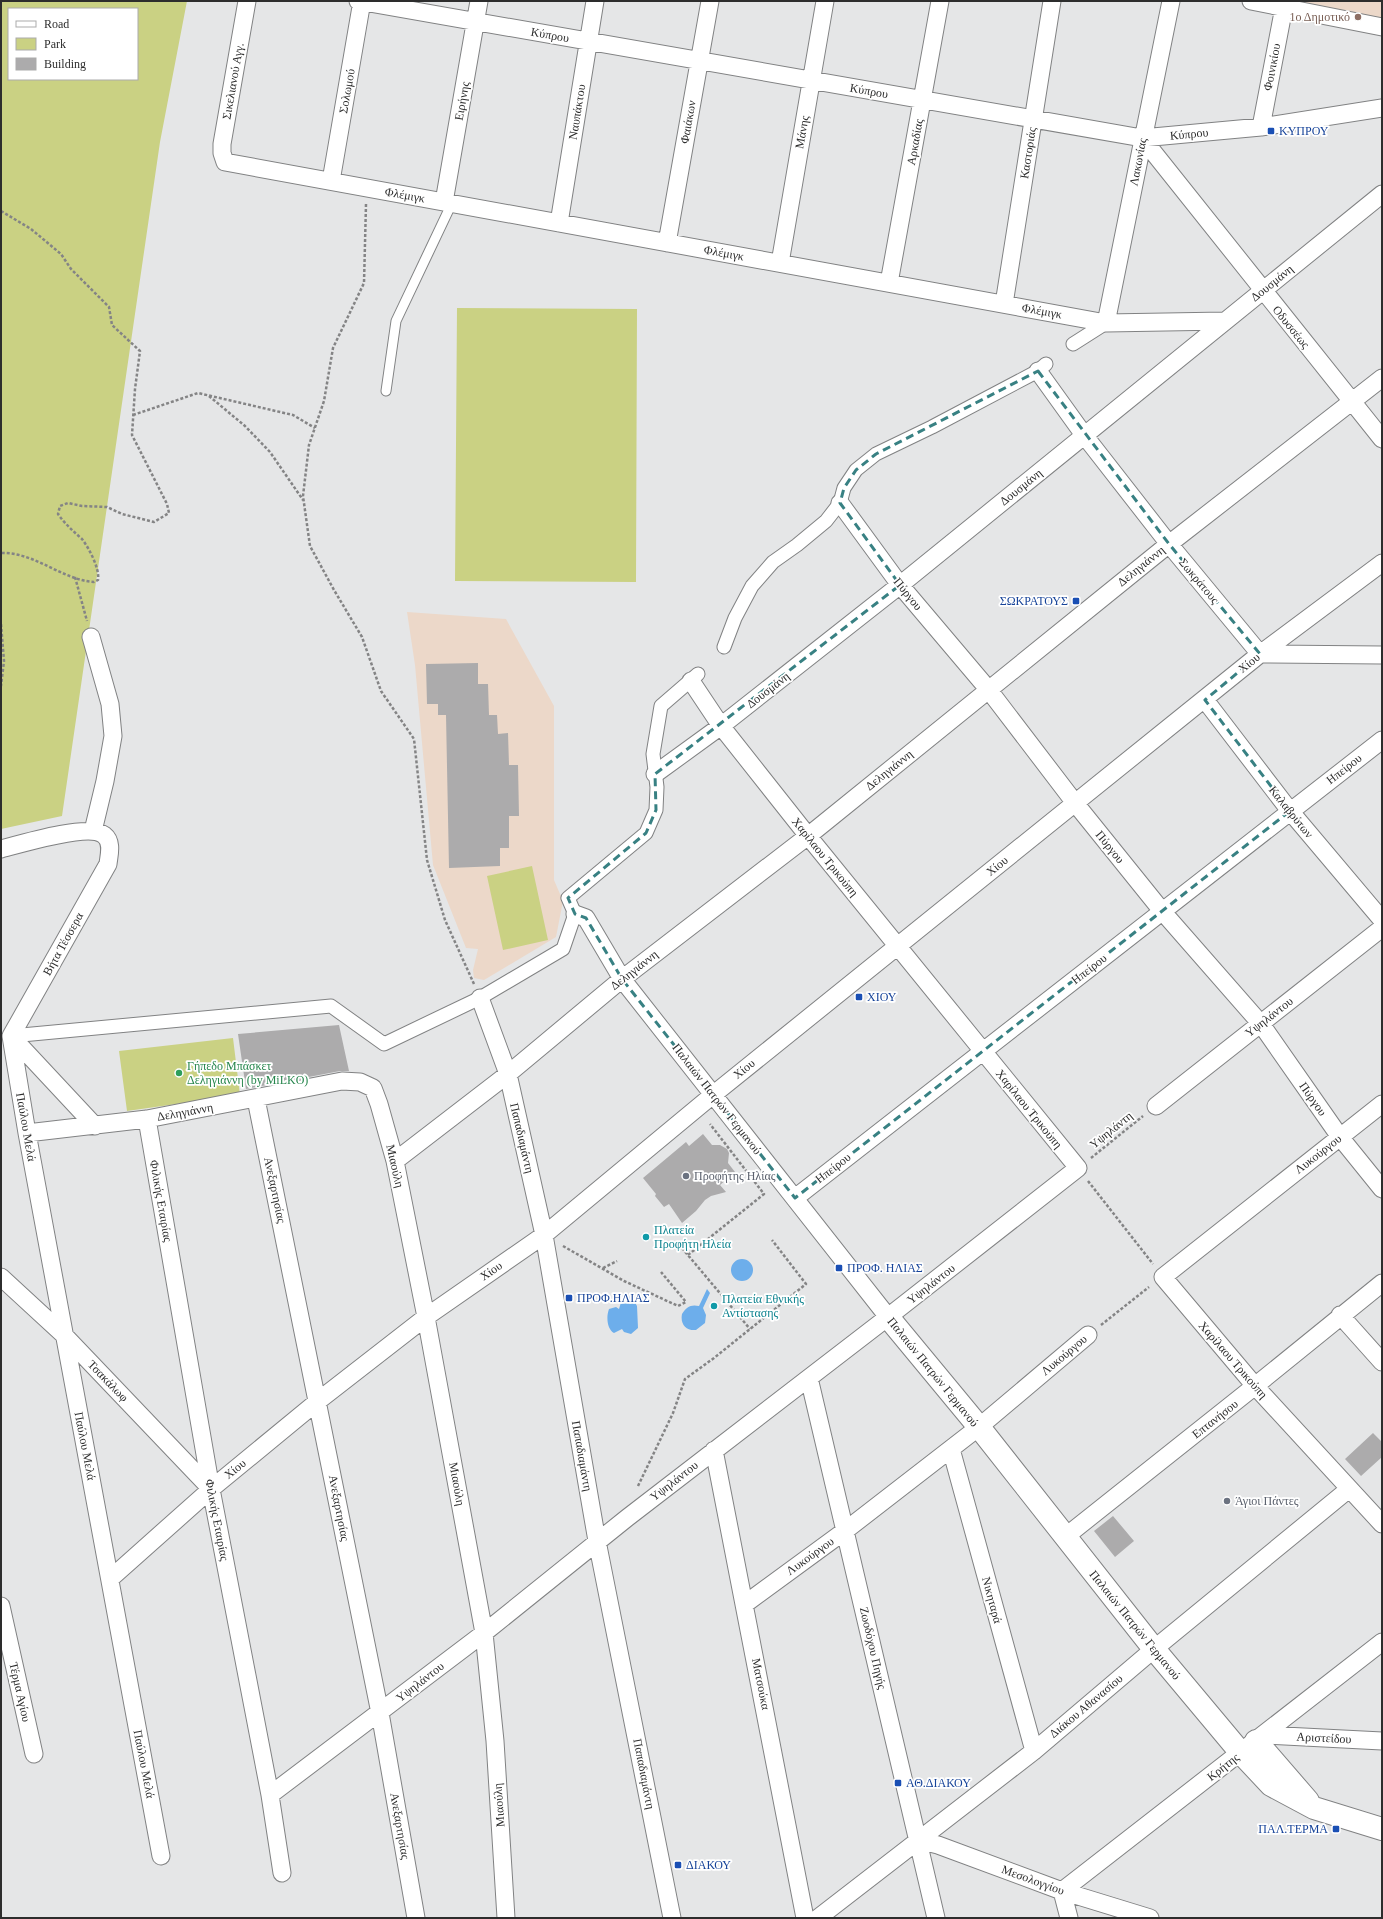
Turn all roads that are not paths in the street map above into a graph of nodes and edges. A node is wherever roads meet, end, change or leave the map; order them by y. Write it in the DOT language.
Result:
graph roads {
  1 [pos="247,1"];
  2 [pos="361,1"];
  3 [pos="479,1"];
  4 [pos="595,1"];
  5 [pos="710,1"];
  6 [pos="825,1"];
  7 [pos="940,1"];
  8 [pos="1052,1"];
  9 [pos="1171,1"];
  10 [pos="1251,1"];
  11 [pos="1284,7"];
  12 [pos="476,22"];
  13 [pos="1382,27"];
  14 [pos="589,41"];
  15 [pos="699,61"];
  16 [pos="811,80"];
  17 [pos="922,100"];
  18 [pos="1382,108"];
  19 [pos="1033,119"];
  20 [pos="1261,127"];
  21 [pos="1142,138"];
  22 [pos="225,162"];
  23 [pos="331,181"];
  24 [pos="1382,194"];
  25 [pos="448,202"];
  26 [pos="559,223"];
  27 [pos="667,243"];
  28 [pos="780,263"];
  29 [pos="889,283"];
  30 [pos="1263,291"];
  31 [pos="1004,304"];
  32 [pos="1225,322"];
  33 [pos="1106,323"];
  34 [pos="1073,344"];
  35 [pos="1042,368"];
  36 [pos="1382,378"];
  37 [pos="386,391"];
  38 [pos="1351,401"];
  39 [pos="1084,435"];
  40 [pos="1382,439"];
  41 [pos="840,503"];
  42 [pos="1168,544"];
  43 [pos="1382,563"];
  44 [pos="900,585"];
  45 [pos="92,637"];
  46 [pos="724,647"];
  47 [pos="1260,654"];
  48 [pos="1382,655"];
  49 [pos="694,677"];
  50 [pos="988,689"];
  51 [pos="1205,700"];
  52 [pos="721,726"];
  53 [pos="1382,740"];
  54 [pos="655,774"];
  55 [pos="1075,803"];
  56 [pos="1290,811"];
  57 [pos="93,831"];
  58 [pos="808,836"];
  59 [pos="1,849"];
  60 [pos="1162,911"];
  61 [pos="575,914"];
  62 [pos="1382,920"];
  63 [pos="1382,928"];
  64 [pos="897,947"];
  65 [pos="622,979"];
  66 [pos="480,998"];
  67 [pos="1261,1024"];
  68 [pos="12,1036"];
  69 [pos="982,1052"];
  70 [pos="508,1074"];
  71 [pos="342,1081"];
  72 [pos="714,1094"];
  73 [pos="256,1099"];
  74 [pos="1382,1104"];
  75 [pos="1156,1106"];
  76 [pos="147,1119"];
  77 [pos="95,1126"];
  78 [pos="27,1133"];
  79 [pos="1340,1137"];
  80 [pos="395,1161"];
  81 [pos="1078,1168"];
  82 [pos="1382,1189"];
  83 [pos="795,1198"];
  84 [pos="544,1235"];
  85 [pos="1,1277"];
  86 [pos="1163,1277"];
  87 [pos="1382,1283"];
  88 [pos="1340,1316"];
  89 [pos="426,1317"];
  90 [pos="888,1317"];
  91 [pos="1088,1335"];
  92 [pos="65,1336"];
  93 [pos="1382,1362"];
  94 [pos="809,1378"];
  95 [pos="1255,1386"];
  96 [pos="318,1401"];
  97 [pos="978,1427"];
  98 [pos="950,1449"];
  99 [pos="714,1450"];
  100 [pos="211,1489"];
  101 [pos="1349,1489"];
  102 [pos="1382,1524"];
  103 [pos="846,1530"];
  104 [pos="1065,1537"];
  105 [pos="597,1541"];
  106 [pos="110,1579"];
  107 [pos="745,1604"];
  108 [pos="1,1606"];
  109 [pos="484,1633"];
  110 [pos="1154,1648"];
  111 [pos="1378,1649"];
  112 [pos="380,1713"];
  113 [pos="1382,1741"];
  114 [pos="1254,1743"];
  115 [pos="1034,1751"];
  116 [pos="34,1754"];
  117 [pos="270,1795"];
  118 [pos="1382,1829"];
  119 [pos="918,1840"];
  120 [pos="161,1856"];
  121 [pos="282,1874"];
  122 [pos="1062,1891"];
  123 [pos="416,1918"];
  124 [pos="506,1918"];
  125 [pos="672,1918"];
  126 [pos="805,1918"];
  127 [pos="818,1918"];
  128 [pos="936,1918"];
  129 [pos="1069,1918"];
  130 [pos="1150,1918"];
  1 -- 22 [label="street, Σικελιανού Αγγ."];
  2 -- 12 [label="street, Κύπρου"];
  2 -- 23 [label="street, Σολωμού"];
  3 -- 12 [label="street, Ειρήνης"];
  4 -- 14 [label="street, Ναυπάκτου"];
  5 -- 15 [label="street, Φαιάκων"];
  6 -- 16 [label="street, Μάνης"];
  7 -- 17 [label="street, Αρκαδίας"];
  8 -- 19 [label="street, Καστοριάς"];
  9 -- 21 [label="street, Λακωνίας"];
  10 -- 11 [label="street"];
  11 -- 13 [label="street"];
  11 -- 20 [label="street, Φοινικίου"];
  12 -- 14 [label="street, Κύπρου"];
  12 -- 25 [label="street, Ειρήνης"];
  14 -- 15 [label="street, Κύπρου"];
  14 -- 26 [label="street, Ναυπάκτου"];
  15 -- 16 [label="street, Κύπρου"];
  15 -- 27 [label="street, Φαιάκων"];
  16 -- 17 [label="street, Κύπρου"];
  16 -- 28 [label="street, Μάνης"];
  17 -- 19 [label="street, Κύπρου"];
  17 -- 29 [label="street, Αρκαδίας"];
  18 -- 20 [label="street, Κύπρου"];
  19 -- 21 [label="street, Κύπρου"];
  19 -- 31 [label="street, Καστοριάς"];
  20 -- 21 [label="street, Κύπρου"];
  21 -- 30 [label="street, Οδυσσέως"];
  21 -- 33 [label="street, Λακωνίας"];
  22 -- 23 [label="street, Φλέμιγκ"];
  23 -- 25 [label="street, Φλέμιγκ"];
  24 -- 30 [label="street, Δουσμάνη"];
  25 -- 26 [label="street, Φλέμιγκ"];
  25 -- 37 [label="lane"];
  26 -- 27 [label="street, Φλέμιγκ"];
  27 -- 28 [label="street, Φλέμιγκ"];
  28 -- 29 [label="street, Φλέμιγκ"];
  29 -- 31 [label="street, Φλέμιγκ"];
  30 -- 32 [label="street, Δουσμάνη"];
  30 -- 38 [label="street, Οδυσσέως"];
  31 -- 33 [label="street, Φλέμιγκ"];
  32 -- 33 [label="street, Φλέμιγκ"];
  32 -- 39 [label="street, Δουσμάνη"];
  33 -- 34 [label="street"];
  35 -- 39 [label="street, Σωκράτους"];
  35 -- 41 [label="street"];
  36 -- 38 [label="street, Δεληγιάννη"];
  38 -- 40 [label="street, Οδυσσέως"];
  38 -- 42 [label="street, Δεληγιάννη"];
  39 -- 42 [label="street, Σωκράτους"];
  39 -- 44 [label="street, Δουσμάνη"];
  41 -- 44 [label="street, Πύργου"];
  41 -- 46 [label="street"];
  42 -- 47 [label="street, Σωκράτους"];
  42 -- 50 [label="street, Δεληγιάννη"];
  43 -- 47 [label="street, Χίου"];
  44 -- 50 [label="street, Πύργου"];
  44 -- 52 [label="street, Δουσμάνη"];
  45 -- 57 [label="street"];
  47 -- 48 [label="street"];
  47 -- 51 [label="street, Χίου"];
  49 -- 52 [label="street, Χαρίλαου Τρικούπη"];
  49 -- 54 [label="street"];
  50 -- 55 [label="street, Πύργου"];
  50 -- 58 [label="street, Δεληγιάννη"];
  51 -- 55 [label="street, Χίου"];
  51 -- 56 [label="street, Καλαβρύτων"];
  52 -- 54 [label="street, Δουσμάνη"];
  52 -- 58 [label="street, Χαρίλαου Τρικούπη"];
  53 -- 56 [label="street, Ηπείρου"];
  54 -- 61 [label="street"];
  55 -- 60 [label="street, Πύργου"];
  55 -- 64 [label="street, Χίου"];
  56 -- 60 [label="street, Ηπείρου"];
  56 -- 62 [label="street, Καλαβρύτων"];
  57 -- 59 [label="street"];
  57 -- 68 [label="street, Βήτα Τέσσερα"];
  58 -- 64 [label="street, Χαρίλαου Τρικούπη"];
  58 -- 65 [label="street, Δεληγιάννη"];
  60 -- 67 [label="street, Πύργου"];
  60 -- 69 [label="street, Ηπείρου"];
  61 -- 65 [label="street, Παλαιών Πατρών Γερμανού"];
  61 -- 66 [label="street"];
  63 -- 67 [label="street, Υψηλάντου"];
  64 -- 69 [label="street, Χαρίλαου Τρικούπη"];
  64 -- 72 [label="street, Χίου"];
  65 -- 70 [label="street, Δεληγιάννη"];
  65 -- 72 [label="street, Παλαιών Πατρών Γερμανού"];
  66 -- 68 [label="street"];
  66 -- 70 [label="street, Παπαδιαμάντη"];
  67 -- 75 [label="street, Υψηλάντου"];
  67 -- 79 [label="street, Πύργου"];
  68 -- 77 [label="street"];
  68 -- 78 [label="street, Παύλου Μελά"];
  69 -- 81 [label="street, Χαρίλαου Τρικούπη"];
  69 -- 83 [label="street, Ηπείρου"];
  70 -- 80 [label="street, Δεληγιάννη"];
  70 -- 84 [label="street, Παπαδιαμάντη"];
  71 -- 73 [label="street, Δεληγιάννη"];
  71 -- 80 [label="street, Μιαούλη"];
  72 -- 83 [label="street, Παλαιών Πατρών Γερμανού"];
  72 -- 84 [label="street, Χίου"];
  73 -- 76 [label="street, Δεληγιάννη"];
  73 -- 96 [label="street, Ανεξαρτησίας"];
  74 -- 79 [label="street, Λυκούργου"];
  76 -- 77 [label="street, Δεληγιάννη"];
  76 -- 100 [label="street, Φιλικής Εταιρίας"];
  77 -- 78 [label="street, Δεληγιάννη"];
  78 -- 92 [label="street, Παύλου Μελά"];
  79 -- 82 [label="street, Πύργου"];
  79 -- 86 [label="street, Λυκούργου"];
  80 -- 89 [label="street, Μιαούλη"];
  81 -- 90 [label="street, Υψηλάντου"];
  83 -- 90 [label="street, Παλαιών Πατρών Γερμανού"];
  84 -- 89 [label="street, Χίου"];
  84 -- 105 [label="street, Παπαδιαμάντη"];
  85 -- 92 [label="street, Τσακάλωφ"];
  86 -- 95 [label="street, Χαρίλαου Τρικούπη"];
  87 -- 88 [label="street, Επτανήσου"];
  88 -- 93 [label="street"];
  88 -- 95 [label="street, Επτανήσου"];
  89 -- 96 [label="street, Χίου"];
  89 -- 109 [label="street, Μιαούλη"];
  90 -- 94 [label="street, Υψηλάντου"];
  90 -- 97 [label="street, Παλαιών Πατρών Γερμανού"];
  91 -- 97 [label="street, Λυκούργου"];
  92 -- 100 [label="street, Τσακάλωφ"];
  92 -- 106 [label="street, Παύλου Μελά"];
  94 -- 99 [label="street, Υψηλάντου"];
  94 -- 103 [label="street, Ζωοδόχου Πηγής"];
  95 -- 101 [label="street, Χαρίλαου Τρικούπη"];
  95 -- 104 [label="street, Επτανήσου"];
  96 -- 100 [label="street, Χίου"];
  96 -- 112 [label="street, Ανεξαρτησίας"];
  97 -- 98 [label="street, Λυκούργου"];
  97 -- 104 [label="street, Παλαιών Πατρών Γερμανού"];
  98 -- 103 [label="street, Λυκούργου"];
  98 -- 115 [label="street, Νικηταρά"];
  99 -- 105 [label="street, Υψηλάντου"];
  99 -- 107 [label="street, Ματσούκα"];
  100 -- 106 [label="street, Χίου"];
  100 -- 117 [label="street, Φιλικής Εταιρίας"];
  101 -- 102 [label="street, Χαρίλαου Τρικούπη"];
  101 -- 110 [label="street, Διάκου Αθανασίου"];
  103 -- 107 [label="street, Λυκούργου"];
  103 -- 119 [label="street, Ζωοδόχου Πηγής"];
  104 -- 110 [label="street, Παλαιών Πατρών Γερμανού"];
  105 -- 109 [label="street, Υψηλάντου"];
  105 -- 125 [label="street, Παπαδιαμάντη"];
  106 -- 120 [label="street, Παύλου Μελά"];
  107 -- 126 [label="street, Ματσούκα"];
  108 -- 116 [label="street, Τέρμα Αγίου"];
  109 -- 112 [label="street, Υψηλάντου"];
  109 -- 124 [label="street, Μιαούλη"];
  110 -- 114 [label="street, Παλαιών Πατρών Γερμανού"];
  110 -- 115 [label="street, Διάκου Αθανασίου"];
  111 -- 114 [label="street, Κρήτης"];
  112 -- 117 [label="street, Υψηλάντου"];
  112 -- 123 [label="street, Ανεξαρτησίας"];
  113 -- 114 [label="street, Αριστείδου"];
  114 -- 118 [label="street, Παλαιών Πατρών Γερμανού"];
  114 -- 122 [label="street, Κρήτης"];
  115 -- 119 [label="street, Διάκου Αθανασίου"];
  117 -- 121 [label="street, Φιλικής Εταιρίας"];
  119 -- 122 [label="street, Μεσολογγίου"];
  119 -- 127 [label="street, Διάκου Αθανασίου"];
  119 -- 128 [label="street, Ζωοδόχου Πηγής"];
  122 -- 129 [label="street"];
  122 -- 130 [label="street, Μεσολογγίου"];
}
